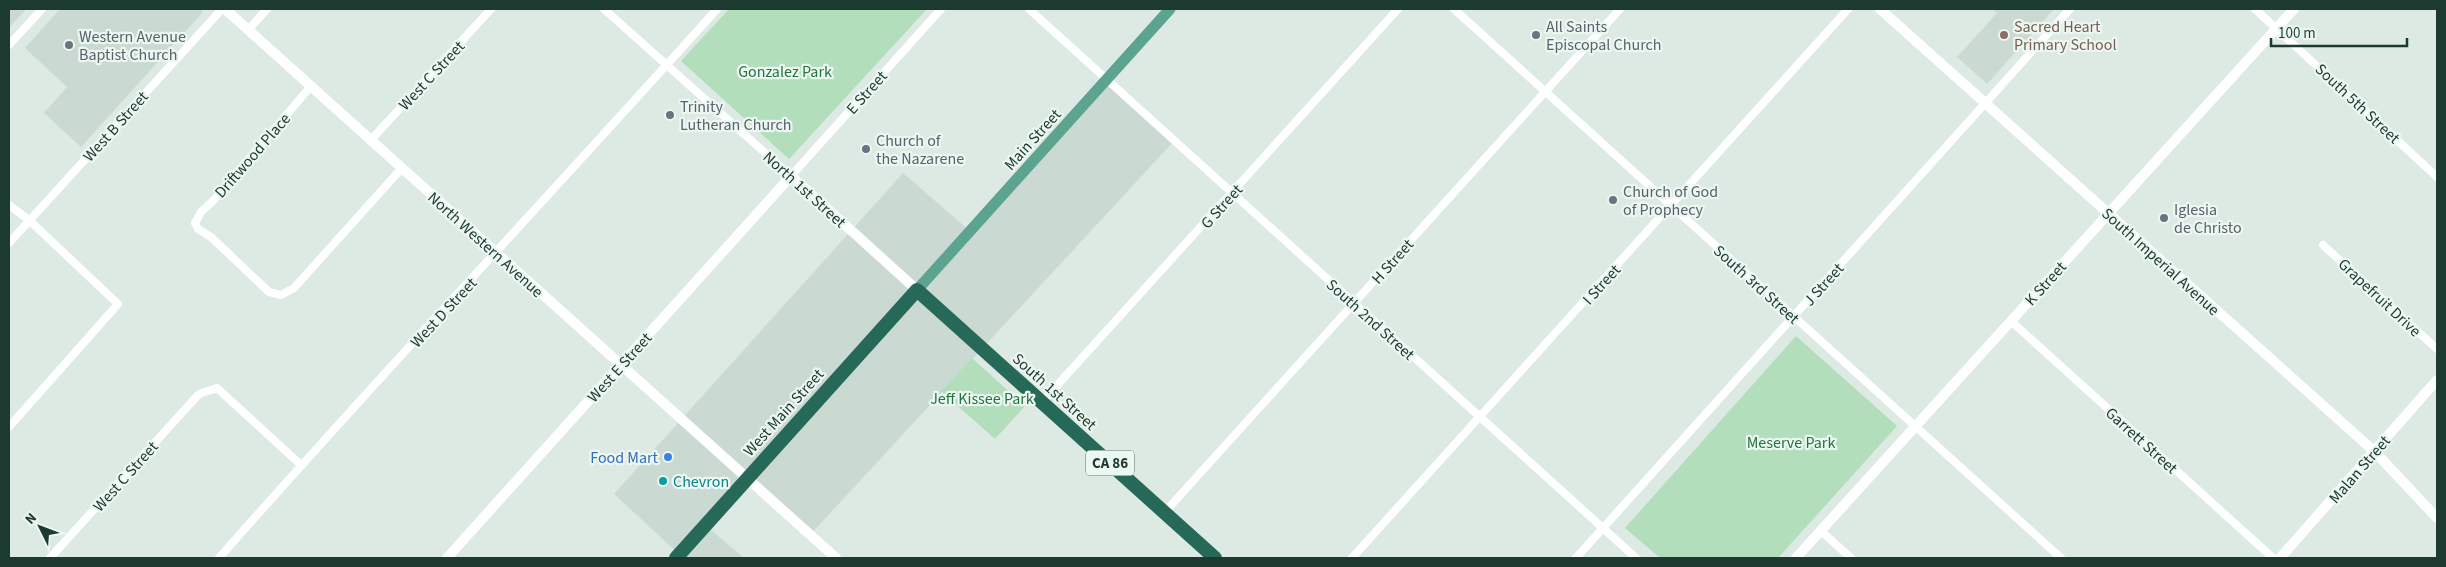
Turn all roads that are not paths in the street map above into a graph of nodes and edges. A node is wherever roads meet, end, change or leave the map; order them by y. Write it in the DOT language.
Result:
graph roads {
  1 [pos="42,9"];
  2 [pos="224,9"];
  3 [pos="267,9"];
  4 [pos="492,9"];
  5 [pos="604,9"];
  6 [pos="717,9"];
  7 [pos="940,9"];
  8 [pos="1029,9"];
  9 [pos="1170,9"];
  10 [pos="1398,9"];
  11 [pos="1454,9"];
  12 [pos="1620,9"];
  13 [pos="1848,9"];
  14 [pos="1880,9"];
  15 [pos="2070,9"];
  16 [pos="2255,9"];
  17 [pos="2294,9"];
  18 [pos="2277,27"];
  19 [pos="248,30"];
  20 [pos="9,45"];
  21 [pos="666,66"];
  22 [pos="1106,80"];
  23 [pos="311,86"];
  24 [pos="1545,92"];
  25 [pos="1986,103"];
  26 [pos="370,141"];
  27 [pos="402,169"];
  28 [pos="791,176"];
  29 [pos="2437,177"];
  30 [pos="1232,194"];
  31 [pos="9,205"];
  32 [pos="1671,206"];
  33 [pos="2108,213"];
  34 [pos="30,220"];
  35 [pos="9,243"];
  36 [pos="2324,245"];
  37 [pos="496,254"];
  38 [pos="917,290"];
  39 [pos="1354,303"];
  40 [pos="1793,317"];
  41 [pos="2011,321"];
  42 [pos="2437,349"];
  43 [pos="621,365"];
  44 [pos="2437,380"];
  45 [pos="1042,402"];
  46 [pos="1481,418"];
  47 [pos="1916,426"];
  48 [pos="9,427"];
  49 [pos="2375,452"];
  50 [pos="301,465"];
  51 [pos="748,478"];
  52 [pos="1164,513"];
  53 [pos="2437,518"];
  54 [pos="1603,528"];
  55 [pos="1821,531"];
  56 [pos="50,558"];
  57 [pos="219,558"];
  58 [pos="447,558"];
  59 [pos="676,558"];
  60 [pos="836,558"];
  61 [pos="1215,558"];
  62 [pos="1352,558"];
  63 [pos="1576,558"];
  64 [pos="1636,558"];
  65 [pos="1796,558"];
  66 [pos="1851,558"];
  67 [pos="2061,558"];
  68 [pos="2273,558"];
  69 [pos="2280,558"];
  1 -- 20 [label="street"];
  2 -- 19 [label="street, North Western Avenue"];
  2 -- 34 [label="street, West B Street"];
  3 -- 19 [label="street"];
  4 -- 26 [label="street, West C Street"];
  5 -- 21 [label="street, North 1st Street"];
  6 -- 21 [label="street, West D Street"];
  7 -- 28 [label="street, E Street"];
  8 -- 22 [label="street, South 2nd Street"];
  9 -- 22 [label="main road, Main Street"];
  10 -- 30 [label="street, G Street"];
  11 -- 24 [label="street, South 3rd Street"];
  12 -- 24 [label="street, H Street"];
  13 -- 32 [label="street, I Street"];
  14 -- 25 [label="street, South Imperial Avenue"];
  15 -- 25 [label="street, J Street"];
  16 -- 18 [label="street, South 5th Street"];
  17 -- 18 [label="street, K Street"];
  18 -- 29 [label="street, South 5th Street"];
  18 -- 33 [label="street, K Street"];
  19 -- 23 [label="street, North Western Avenue"];
  21 -- 28 [label="street, North 1st Street"];
  21 -- 37 [label="street, West D Street"];
  22 -- 30 [label="street, South 2nd Street"];
  22 -- 38 [label="main road, Main Street"];
  23 -- 26 [label="street, North Western Avenue"];
  23 -- 27 [label="street, Driftwood Place"];
  24 -- 32 [label="street, South 3rd Street"];
  24 -- 39 [label="street, H Street"];
  25 -- 33 [label="street, South Imperial Avenue"];
  25 -- 40 [label="street, J Street"];
  26 -- 27 [label="street, North Western Avenue"];
  27 -- 37 [label="street, North Western Avenue"];
  28 -- 38 [label="street, North 1st Street"];
  28 -- 43 [label="street, West E Street"];
  30 -- 39 [label="street, South 2nd Street"];
  30 -- 45 [label="street, G Street"];
  31 -- 34 [label="street"];
  32 -- 40 [label="street, South 3rd Street"];
  32 -- 46 [label="street, I Street"];
  33 -- 41 [label="street, K Street"];
  33 -- 49 [label="street, South Imperial Avenue"];
  34 -- 35 [label="street, West B Street"];
  34 -- 48 [label="street"];
  36 -- 42 [label="street, Grapefruit Drive"];
  37 -- 43 [label="street, North Western Avenue"];
  37 -- 50 [label="street, West D Street"];
  38 -- 45 [label="highway, South 1st Street / CA 86"];
  38 -- 51 [label="highway, West Main Street"];
  39 -- 46 [label="street, South 2nd Street"];
  39 -- 52 [label="street, H Street"];
  40 -- 47 [label="street, South 3rd Street"];
  40 -- 54 [label="street, J Street"];
  41 -- 47 [label="street, K Street"];
  41 -- 68 [label="street, Garrett Street"];
  43 -- 51 [label="street, North Western Avenue"];
  43 -- 58 [label="street, West E Street"];
  44 -- 49 [label="street, Malan Street"];
  45 -- 52 [label="highway, South 1st Street / CA 86"];
  46 -- 54 [label="street, South 2nd Street"];
  46 -- 62 [label="street, I Street"];
  47 -- 55 [label="street, K Street"];
  47 -- 67 [label="street, South 3rd Street"];
  49 -- 53 [label="street, South Imperial Avenue"];
  49 -- 69 [label="street, Malan Street"];
  50 -- 56 [label="street, West C Street"];
  50 -- 57 [label="street, West D Street"];
  51 -- 59 [label="highway, West Main Street"];
  51 -- 60 [label="street, North Western Avenue"];
  52 -- 61 [label="highway, South 1st Street / CA 86"];
  54 -- 63 [label="street, J Street"];
  54 -- 64 [label="street, South 2nd Street"];
  55 -- 65 [label="street, K Street"];
  55 -- 66 [label="street"];
}
